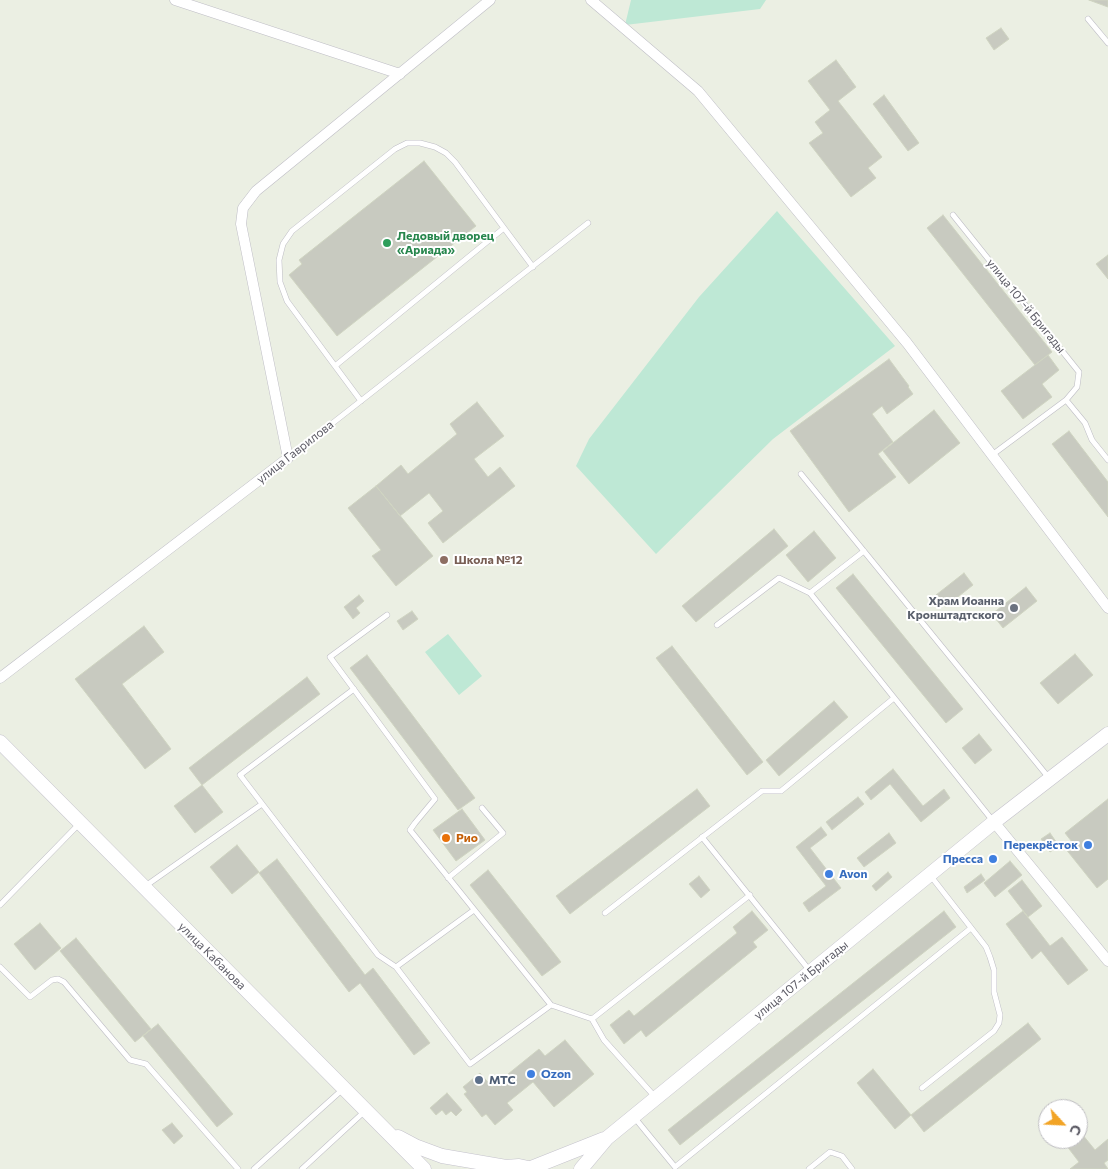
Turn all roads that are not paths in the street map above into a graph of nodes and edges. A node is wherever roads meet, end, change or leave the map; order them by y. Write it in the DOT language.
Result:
graph roads {
  1 [pos="175,0"];
  2 [pos="490,0"];
  3 [pos="591,0"];
  4 [pos="1088,19"];
  5 [pos="1108,43"];
  6 [pos="400,74"];
  7 [pos="953,215"];
  8 [pos="588,223"];
  9 [pos="504,228"];
  10 [pos="533,267"];
  11 [pos="335,366"];
  12 [pos="1066,400"];
  13 [pos="361,401"];
  14 [pos="992,455"];
  15 [pos="288,458"];
  16 [pos="1108,460"];
  17 [pos="802,474"];
  18 [pos="864,550"];
  19 [pos="810,593"];
  20 [pos="1108,608"];
  21 [pos="387,615"];
  22 [pos="717,625"];
  23 [pos="0,678"];
  24 [pos="354,689"];
  25 [pos="894,698"];
  26 [pos="1108,734"];
  27 [pos="0,742"];
  28 [pos="1049,779"];
  29 [pos="262,804"];
  30 [pos="482,808"];
  31 [pos="994,822"];
  32 [pos="80,823"];
  33 [pos="702,837"];
  34 [pos="930,874"];
  35 [pos="448,878"];
  36 [pos="144,888"];
  37 [pos="750,895"];
  38 [pos="0,906"];
  39 [pos="474,910"];
  40 [pos="605,913"];
  41 [pos="971,928"];
  42 [pos="1108,960"];
  43 [pos="0,967"];
  44 [pos="396,967"];
  45 [pos="811,972"];
  46 [pos="551,1005"];
  47 [pos="592,1020"];
  48 [pos="922,1088"];
  49 [pos="344,1089"];
  50 [pos="656,1099"];
  51 [pos="365,1110"];
  52 [pos="634,1117"];
  53 [pos="384,1129"];
  54 [pos="607,1138"];
  55 [pos="419,1168"];
  56 [pos="504,1168"];
  57 [pos="676,1168"];
  58 [pos="238,1169"];
  59 [pos="254,1169"];
  60 [pos="302,1169"];
  61 [pos="532,1169"];
  62 [pos="581,1169"];
  63 [pos="809,1169"];
  64 [pos="852,1169"];
  1 -- 6 [label="street"];
  2 -- 6 [label="street"];
  3 -- 14 [label="street"];
  4 -- 5 [label="lane"];
  6 -- 15 [label="street"];
  7 -- 12 [label="lane, улица 107-й Бригады"];
  8 -- 10 [label="lane, улица Гаврилова"];
  9 -- 10 [label="lane"];
  9 -- 11 [label="lane"];
  9 -- 11 [label="lane"];
  10 -- 13 [label="lane, улица Гаврилова"];
  11 -- 13 [label="lane"];
  12 -- 14 [label="lane, улица 107-й Бригады"];
  12 -- 16 [label="lane"];
  13 -- 15 [label="lane, улица Гаврилова"];
  14 -- 20 [label="street"];
  15 -- 23 [label="street, улица Гаврилова"];
  17 -- 18 [label="lane"];
  18 -- 19 [label="lane"];
  18 -- 28 [label="lane"];
  19 -- 22 [label="lane"];
  19 -- 25 [label="lane"];
  21 -- 24 [label="lane"];
  24 -- 29 [label="lane"];
  24 -- 35 [label="lane"];
  25 -- 31 [label="lane"];
  25 -- 33 [label="lane"];
  26 -- 28 [label="main road, улица 107-й Бригады"];
  27 -- 32 [label="main road, улица Кабанова"];
  28 -- 31 [label="main road, улица 107-й Бригады"];
  29 -- 36 [label="lane"];
  29 -- 44 [label="lane"];
  30 -- 35 [label="lane"];
  31 -- 34 [label="main road, улица 107-й Бригады"];
  31 -- 42 [label="street"];
  32 -- 36 [label="main road, улица Кабанова"];
  32 -- 38 [label="lane"];
  33 -- 37 [label="lane"];
  33 -- 40 [label="lane"];
  34 -- 41 [label="lane"];
  34 -- 45 [label="main road, улица 107-й Бригады"];
  35 -- 39 [label="lane"];
  36 -- 49 [label="main road, улица Кабанова"];
  37 -- 45 [label="lane"];
  37 -- 47 [label="lane"];
  39 -- 44 [label="lane"];
  39 -- 46 [label="lane"];
  41 -- 48 [label="lane"];
  41 -- 57 [label="lane"];
  43 -- 58 [label="lane"];
  44 -- 46 [label="lane"];
  45 -- 50 [label="main road, улица 107-й Бригады"];
  46 -- 47 [label="lane"];
  47 -- 50 [label="lane"];
  49 -- 51 [label="main road, улица Кабанова"];
  49 -- 59 [label="lane"];
  50 -- 52 [label="main road, улица 107-й Бригады"];
  51 -- 53 [label="main road, улица Кабанова"];
  51 -- 60 [label="lane"];
  52 -- 54 [label="main road, улица 107-й Бригады"];
  52 -- 57 [label="lane"];
  53 -- 55 [label="main road, улица Кабанова"];
  53 -- 56 [label="main road"];
  54 -- 61 [label="main road"];
  54 -- 62 [label="main road"];
  56 -- 61 [label="main road"];
  63 -- 64 [label="lane"];
}
